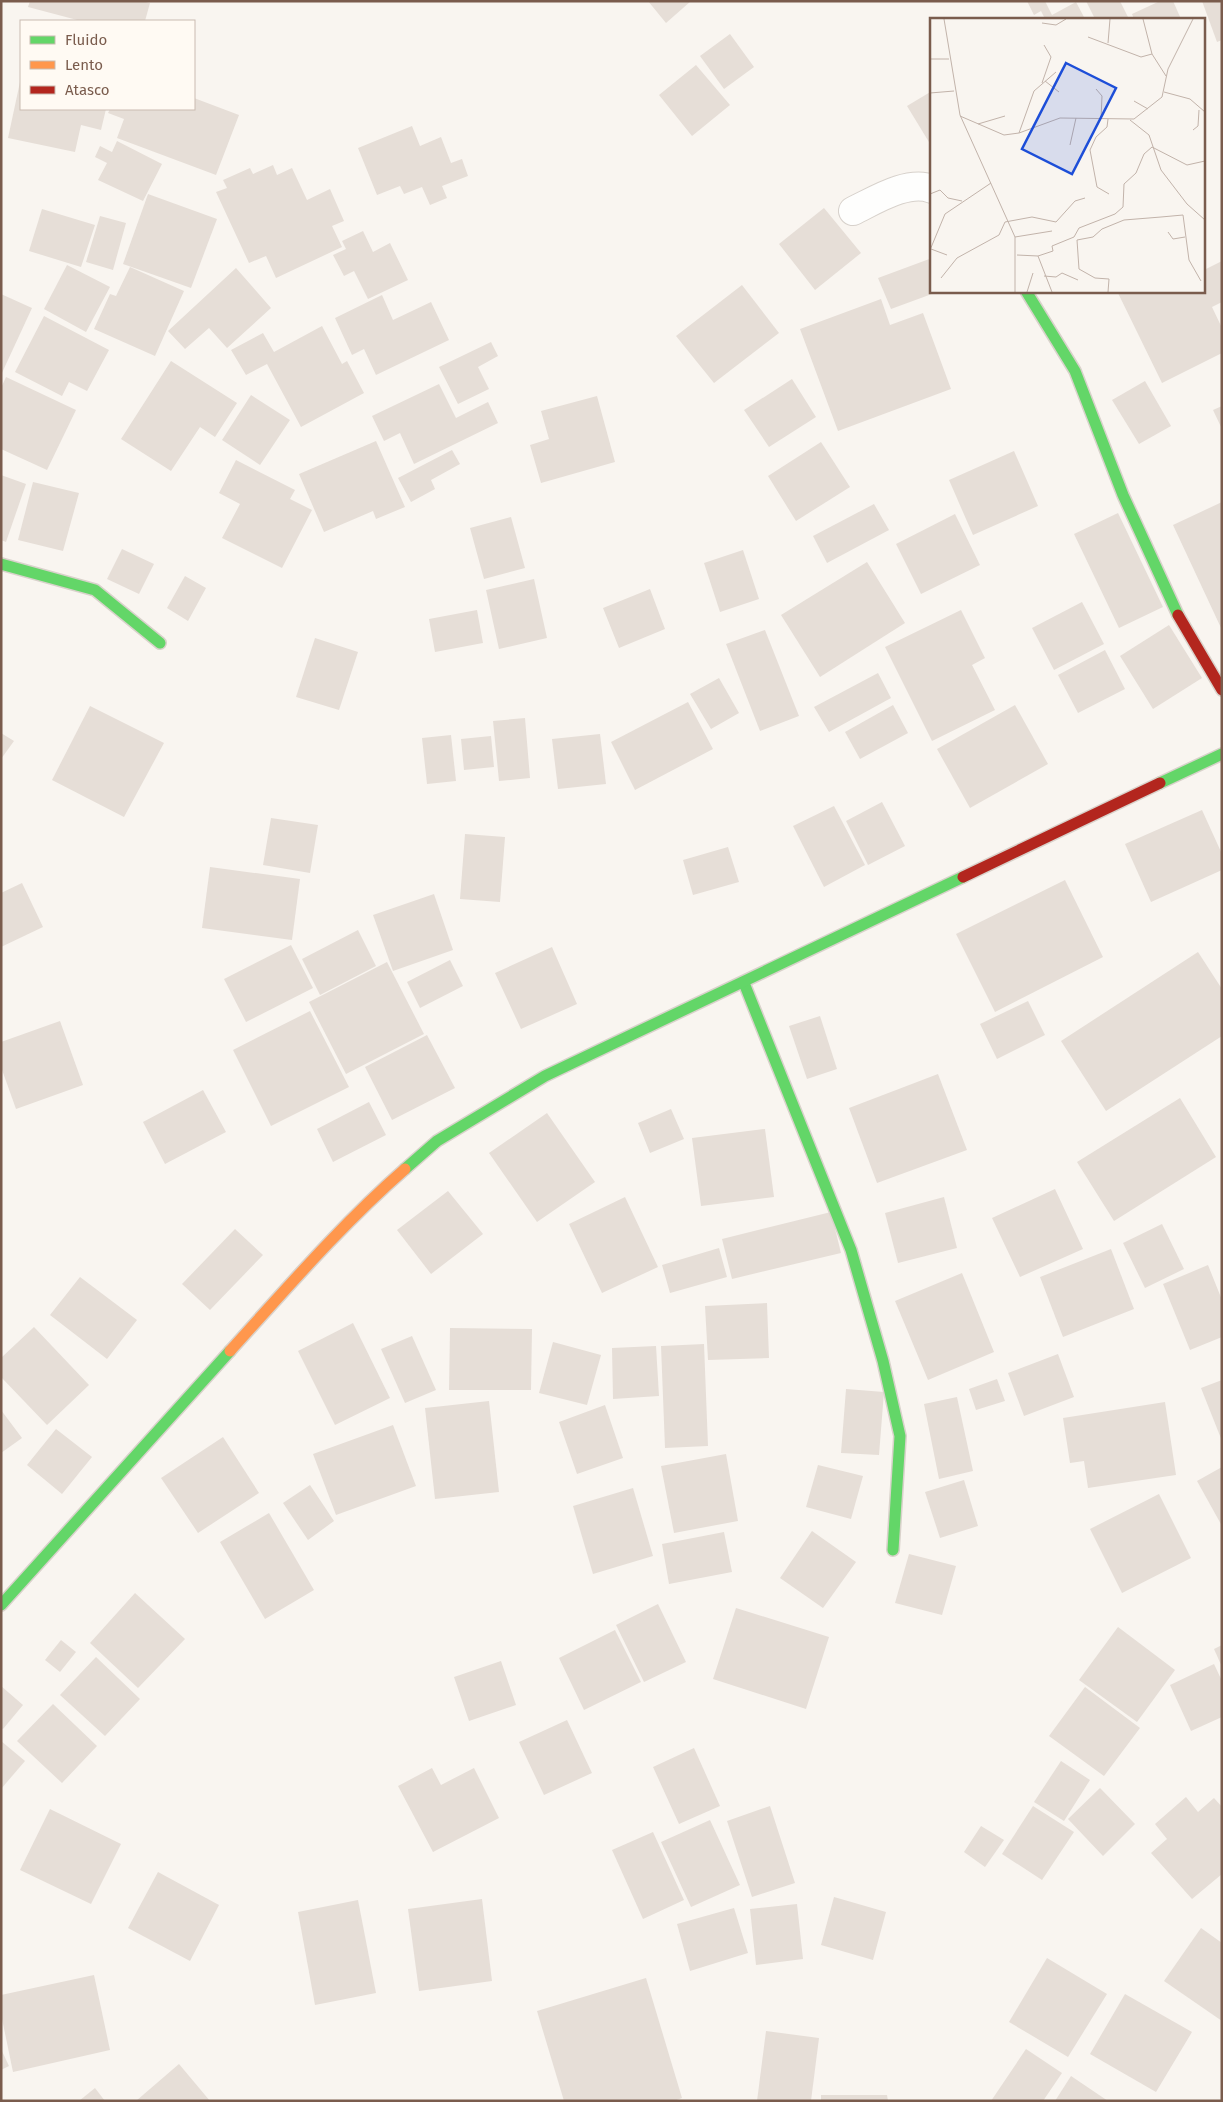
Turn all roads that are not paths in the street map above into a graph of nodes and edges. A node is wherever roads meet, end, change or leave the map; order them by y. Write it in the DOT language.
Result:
graph roads {
  1 [pos="930,188"];
  2 [pos="852,211"];
  3 [pos="1027,292"];
  4 [pos="1,564"];
  5 [pos="160,643"];
  6 [pos="1222,690"];
  7 [pos="1222,754"];
  8 [pos="744,983"];
  9 [pos="893,1550"];
  10 [pos="1,1605"];
  1 -- 2 [label="street"];
  3 -- 6 [label="street"];
  4 -- 5 [label="street"];
  7 -- 8 [label="street"];
  8 -- 9 [label="street"];
  8 -- 10 [label="street"];
}
